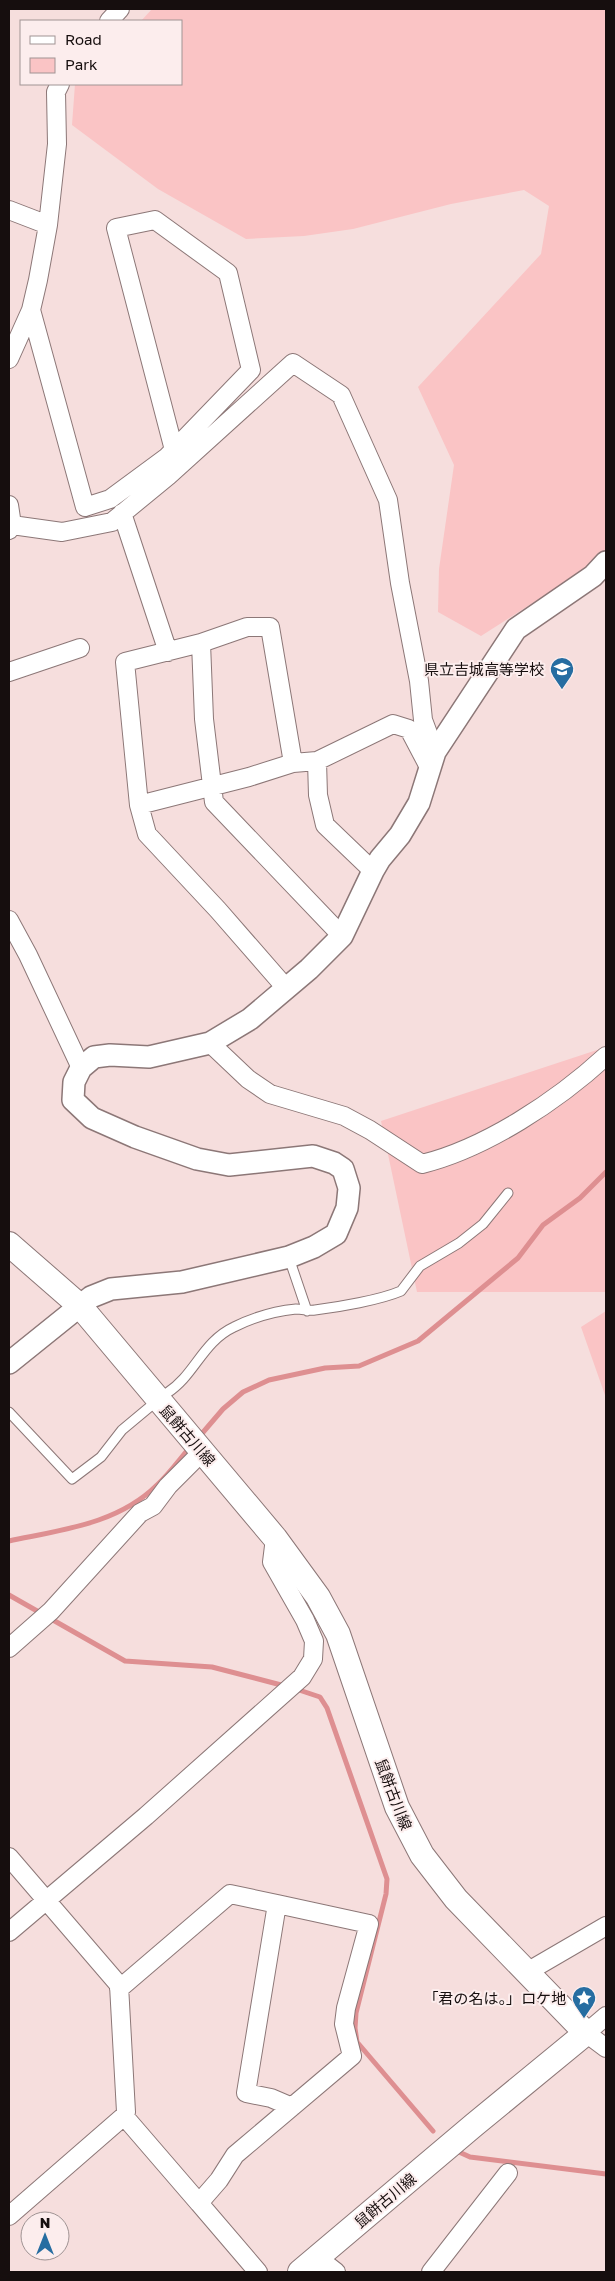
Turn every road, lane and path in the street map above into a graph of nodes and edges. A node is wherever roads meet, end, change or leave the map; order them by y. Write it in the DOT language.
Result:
graph roads {
  1 [pos="120,9"];
  2 [pos="110,20"];
  3 [pos="60,85"];
  4 [pos="9,210"];
  5 [pos="48,226"];
  6 [pos="31,310"];
  7 [pos="9,359"];
  8 [pos="174,450"];
  9 [pos="9,505"];
  10 [pos="122,514"];
  11 [pos="10,528"];
  12 [pos="606,562"];
  13 [pos="201,643"];
  14 [pos="80,648"];
  15 [pos="168,652"];
  16 [pos="9,672"];
  17 [pos="317,761"];
  18 [pos="432,761"];
  19 [pos="293,763"];
  20 [pos="212,785"];
  21 [pos="139,805"];
  22 [pos="373,871"];
  23 [pos="9,920"];
  24 [pos="342,936"];
  25 [pos="286,988"];
  26 [pos="210,1043"];
  27 [pos="606,1056"];
  28 [pos="80,1068"];
  29 [pos="508,1193"];
  30 [pos="9,1244"];
  31 [pos="289,1257"];
  32 [pos="80,1306"];
  33 [pos="307,1311"];
  34 [pos="9,1363"];
  35 [pos="162,1396"];
  36 [pos="9,1412"];
  37 [pos="198,1446"];
  38 [pos="275,1538"];
  39 [pos="9,1648"];
  40 [pos="9,1857"];
  41 [pos="46,1900"];
  42 [pos="277,1904"];
  43 [pos="606,1926"];
  44 [pos="9,1932"];
  45 [pos="527,1972"];
  46 [pos="119,1989"];
  47 [pos="606,2016"];
  48 [pos="586,2033"];
  49 [pos="606,2048"];
  50 [pos="292,2107"];
  51 [pos="124,2116"];
  52 [pos="508,2174"];
  53 [pos="199,2203"];
  54 [pos="9,2216"];
  55 [pos="309,2265"];
  56 [pos="258,2272"];
  57 [pos="336,2272"];
  58 [pos="431,2272"];
  1 -- 2 [label="street"];
  3 -- 5 [label="street"];
  4 -- 5 [label="street"];
  5 -- 6 [label="street"];
  6 -- 7 [label="street"];
  6 -- 8 [label="street"];
  9 -- 11 [label="street"];
  10 -- 11 [label="street"];
  10 -- 15 [label="street"];
  10 -- 18 [label="street"];
  12 -- 18 [label="street"];
  13 -- 15 [label="street"];
  13 -- 19 [label="street"];
  13 -- 20 [label="street"];
  14 -- 16 [label="street"];
  15 -- 21 [label="street"];
  17 -- 18 [label="street"];
  17 -- 19 [label="street"];
  17 -- 22 [label="street"];
  18 -- 22 [label="street"];
  19 -- 20 [label="street"];
  20 -- 21 [label="street"];
  20 -- 24 [label="street"];
  21 -- 25 [label="street"];
  22 -- 24 [label="street"];
  23 -- 28 [label="street"];
  24 -- 25 [label="street"];
  25 -- 26 [label="street"];
  26 -- 27 [label="street"];
  26 -- 28 [label="street"];
  28 -- 31 [label="street"];
  29 -- 33 [label="lane"];
  30 -- 32 [label="main road, 鼠餅古川線"];
  31 -- 32 [label="street"];
  31 -- 33 [label="lane"];
  32 -- 34 [label="street"];
  32 -- 35 [label="main road, 鼠餅古川線"];
  33 -- 35 [label="lane"];
  35 -- 36 [label="lane"];
  35 -- 37 [label="main road, 鼠餅古川線"];
  37 -- 38 [label="main road, 鼠餅古川線"];
  37 -- 39 [label="street"];
  38 -- 41 [label="street"];
  38 -- 45 [label="main road, 鼠餅古川線"];
  40 -- 41 [label="street"];
  41 -- 44 [label="street"];
  41 -- 46 [label="street"];
  42 -- 46 [label="street"];
  42 -- 50 [label="street"];
  42 -- 50 [label="street"];
  43 -- 45 [label="street"];
  45 -- 48 [label="main road, 鼠餅古川線"];
  46 -- 51 [label="street"];
  47 -- 48 [label="street"];
  48 -- 49 [label="street"];
  48 -- 55 [label="main road, 鼠餅古川線"];
  50 -- 53 [label="street"];
  51 -- 53 [label="street"];
  51 -- 54 [label="street"];
  52 -- 58 [label="street"];
  53 -- 56 [label="street"];
  55 -- 57 [label="street"];
}
